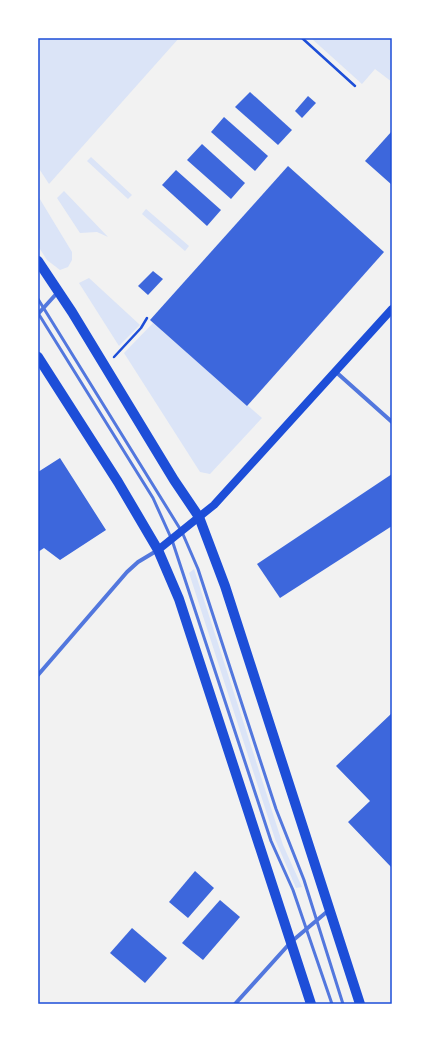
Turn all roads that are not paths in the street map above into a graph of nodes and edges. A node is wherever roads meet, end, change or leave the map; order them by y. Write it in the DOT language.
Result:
graph roads {
  1 [pos="38,262"];
  2 [pos="59,292"];
  3 [pos="38,299"];
  4 [pos="43,307"];
  5 [pos="392,309"];
  6 [pos="38,313"];
  7 [pos="38,357"];
  8 [pos="336,372"];
  9 [pos="392,422"];
  10 [pos="199,517"];
  11 [pos="182,532"];
  12 [pos="172,540"];
  13 [pos="158,550"];
  14 [pos="38,675"];
  15 [pos="329,910"];
  16 [pos="316,920"];
  17 [pos="307,929"];
  18 [pos="291,942"];
  19 [pos="235,1004"];
  20 [pos="311,1004"];
  21 [pos="332,1004"];
  22 [pos="343,1004"];
  23 [pos="360,1004"];
  1 -- 2 [label="main road"];
  2 -- 4 [label="street"];
  2 -- 10 [label="main road"];
  3 -- 4 [label="lane"];
  4 -- 6 [label="street"];
  4 -- 11 [label="lane"];
  5 -- 8 [label="main road"];
  6 -- 12 [label="lane"];
  7 -- 13 [label="main road"];
  8 -- 9 [label="street"];
  8 -- 10 [label="main road"];
  10 -- 11 [label="main road"];
  10 -- 15 [label="main road"];
  11 -- 12 [label="main road"];
  11 -- 16 [label="lane"];
  12 -- 13 [label="main road"];
  12 -- 17 [label="lane"];
  13 -- 14 [label="street"];
  13 -- 18 [label="main road"];
  15 -- 16 [label="street"];
  15 -- 23 [label="main road"];
  16 -- 17 [label="street"];
  16 -- 22 [label="lane"];
  17 -- 18 [label="street"];
  17 -- 21 [label="lane"];
  18 -- 19 [label="street"];
  18 -- 20 [label="main road"];
}
